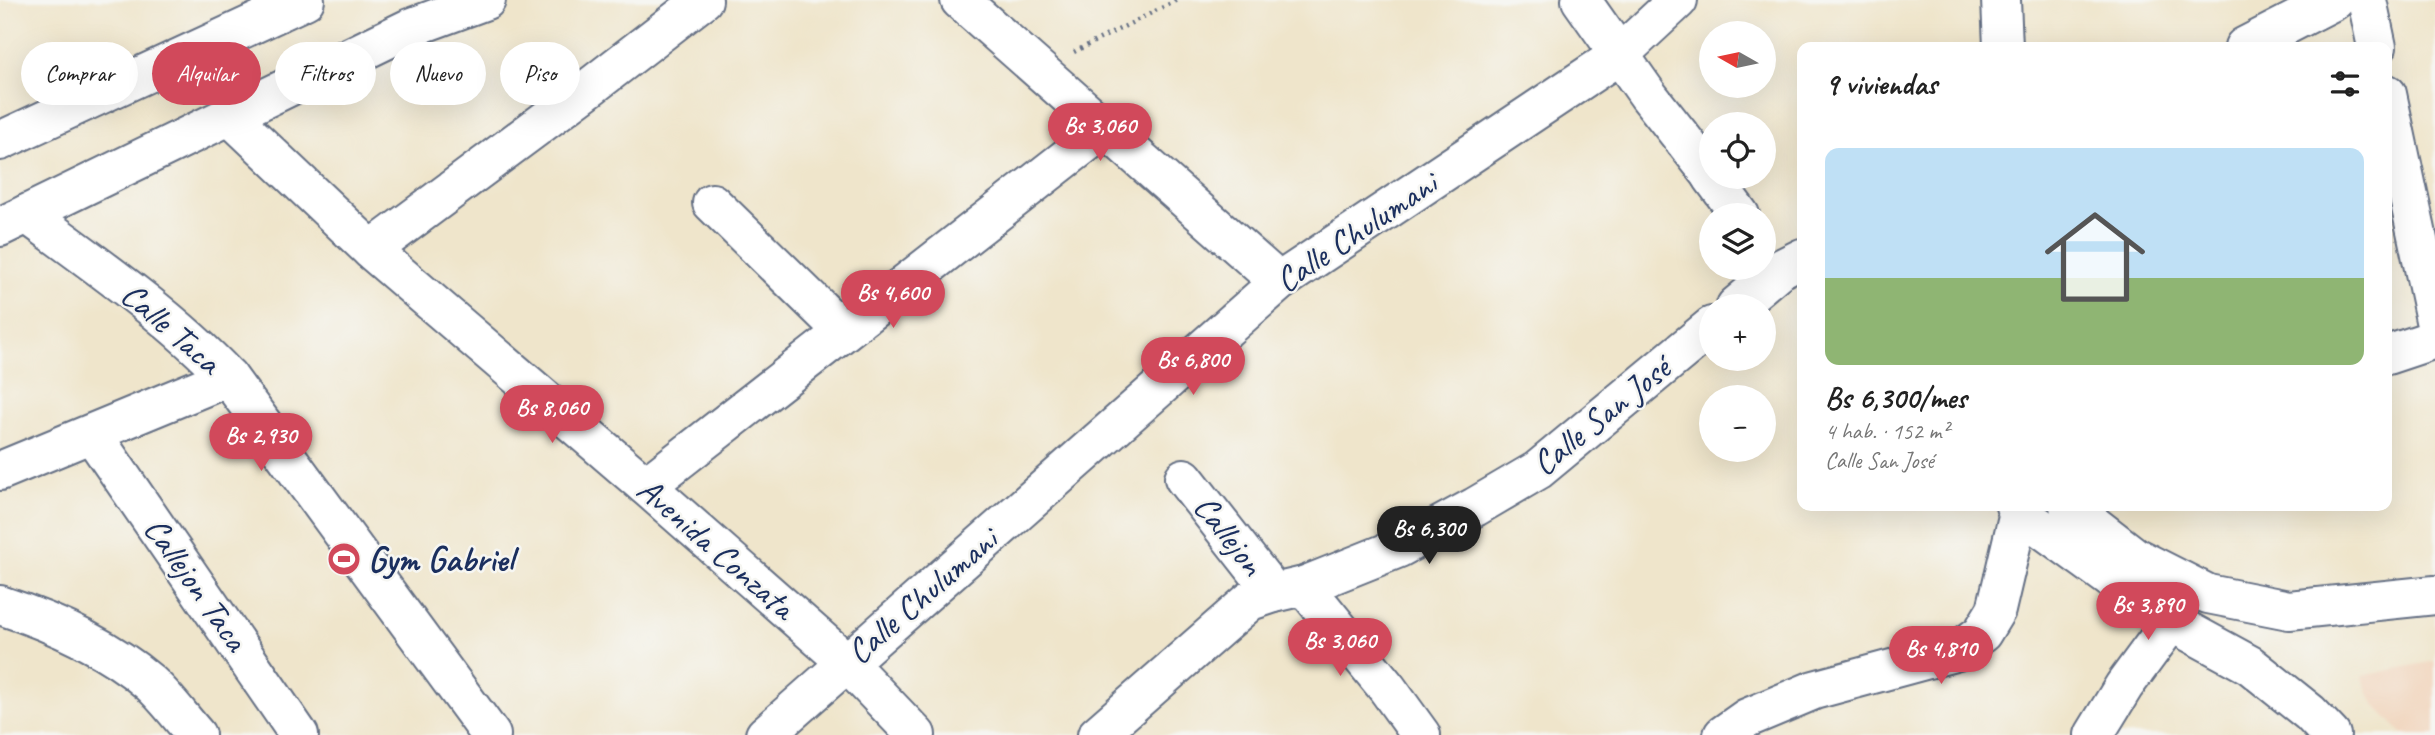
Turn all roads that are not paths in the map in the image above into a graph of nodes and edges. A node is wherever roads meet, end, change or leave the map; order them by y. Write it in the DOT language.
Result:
graph roads {
  1 [pos="305,0"];
  2 [pos="486,0"];
  3 [pos="703,0"];
  4 [pos="960,0"];
  5 [pos="1581,0"];
  6 [pos="1678,0"];
  7 [pos="2001,0"];
  8 [pos="2335,0"];
  9 [pos="2367,0"];
  10 [pos="407,14"];
  11 [pos="2003,42"];
  12 [pos="2255,42"];
  13 [pos="2376,42"];
  14 [pos="1619,55"];
  15 [pos="229,115"];
  16 [pos="2392,118"];
  17 [pos="1105,128"];
  18 [pos="0,141"];
  19 [pos="1699,159"];
  20 [pos="712,203"];
  21 [pos="13,220"];
  22 [pos="371,250"];
  23 [pos="1787,266"];
  24 [pos="1279,282"];
  25 [pos="1751,294"];
  26 [pos="2435,320"];
  27 [pos="843,331"];
  28 [pos="1699,337"];
  29 [pos="2435,339"];
  30 [pos="2392,353"];
  31 [pos="228,377"];
  32 [pos="92,434"];
  33 [pos="0,471"];
  34 [pos="1185,478"];
  35 [pos="646,486"];
  36 [pos="2017,511"];
  37 [pos="2020,511"];
  38 [pos="2076,511"];
  39 [pos="1289,589"];
  40 [pos="2435,595"];
  41 [pos="0,605"];
  42 [pos="2171,622"];
  43 [pos="846,662"];
  44 [pos="196,735"];
  45 [pos="299,735"];
  46 [pos="491,735"];
  47 [pos="765,735"];
  48 [pos="916,735"];
  49 [pos="1097,735"];
  50 [pos="1421,735"];
  51 [pos="1723,735"];
  52 [pos="2094,735"];
  53 [pos="2331,735"];
  1 -- 18 [label="street"];
  2 -- 10 [label="street"];
  3 -- 22 [label="street"];
  4 -- 17 [label="street"];
  5 -- 14 [label="street"];
  6 -- 14 [label="street, Calle Chulumani"];
  7 -- 11 [label="street"];
  8 -- 12 [label="street"];
  9 -- 13 [label="street"];
  10 -- 15 [label="street"];
  14 -- 19 [label="street"];
  14 -- 24 [label="street, Calle Chulumani"];
  15 -- 21 [label="street"];
  15 -- 22 [label="street, Avenida Conzata"];
  16 -- 26 [label="street"];
  17 -- 24 [label="street"];
  17 -- 27 [label="street"];
  20 -- 27 [label="street"];
  21 -- 31 [label="street, Calle Taca"];
  22 -- 35 [label="street, Avenida Conzata"];
  23 -- 25 [label="street"];
  24 -- 43 [label="street, Calle Chulumani"];
  27 -- 35 [label="street"];
  28 -- 39 [label="street, Calle San José"];
  29 -- 30 [label="street"];
  31 -- 32 [label="street"];
  31 -- 46 [label="street, Calle Taca"];
  32 -- 33 [label="street"];
  32 -- 45 [label="street, Callejon Taca"];
  34 -- 39 [label="street, Callejon"];
  35 -- 43 [label="street, Avenida Conzata"];
  36 -- 51 [label="street"];
  37 -- 42 [label="street"];
  38 -- 40 [label="street"];
  39 -- 49 [label="street, Calle San José"];
  39 -- 50 [label="street, Callejon"];
  41 -- 44 [label="street"];
  42 -- 52 [label="street"];
  42 -- 53 [label="street"];
  43 -- 47 [label="street, Calle Chulumani"];
  43 -- 48 [label="street, Avenida Conzata"];
}
